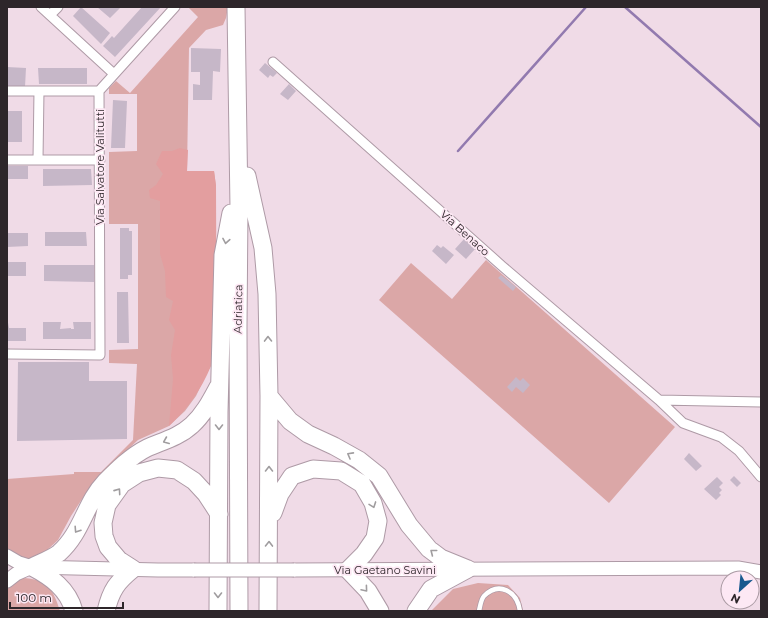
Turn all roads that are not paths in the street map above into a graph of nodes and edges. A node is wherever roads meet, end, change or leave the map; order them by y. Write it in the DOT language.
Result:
graph roads {
  1 [pos="41,7"];
  2 [pos="58,7"];
  3 [pos="175,7"];
  4 [pos="236,7"];
  5 [pos="247,7"];
  6 [pos="50,15"];
  7 [pos="273,62"];
  8 [pos="114,74"];
  9 [pos="7,91"];
  10 [pos="99,91"];
  11 [pos="39,92"];
  12 [pos="7,160"];
  13 [pos="38,160"];
  14 [pos="100,160"];
  15 [pos="243,175"];
  16 [pos="7,354"];
  17 [pos="220,383"];
  18 [pos="269,396"];
  19 [pos="658,400"];
  20 [pos="761,402"];
  21 [pos="761,477"];
  22 [pos="218,514"];
  23 [pos="269,522"];
  24 [pos="7,556"];
  25 [pos="7,562"];
  26 [pos="761,563"];
  27 [pos="32,567"];
  28 [pos="738,568"];
  29 [pos="468,569"];
  30 [pos="134,570"];
  31 [pos="348,570"];
  32 [pos="761,572"];
  33 [pos="7,575"];
  34 [pos="7,581"];
  35 [pos="74,611"];
  36 [pos="106,611"];
  37 [pos="218,611"];
  38 [pos="239,611"];
  39 [pos="248,611"];
  40 [pos="268,611"];
  41 [pos="380,611"];
  42 [pos="416,611"];
  43 [pos="479,611"];
  44 [pos="520,611"];
  1 -- 6 [label="street"];
  2 -- 6 [label="street"];
  3 -- 8 [label="street"];
  4 -- 15 [label="highway, Adriatica"];
  5 -- 15 [label="highway, Adriatica"];
  6 -- 8 [label="street"];
  7 -- 19 [label="street, Via Benaco"];
  8 -- 10 [label="street"];
  9 -- 11 [label="street"];
  10 -- 11 [label="street"];
  10 -- 14 [label="street, Via Salvatore Valitutti"];
  11 -- 13 [label="street"];
  12 -- 13 [label="street"];
  13 -- 14 [label="street"];
  14 -- 16 [label="street, Via Salvatore Valitutti"];
  15 -- 17 [label="highway, one-way"];
  18 -- 15 [label="highway, one-way"];
  15 -- 38 [label="highway, Adriatica"];
  15 -- 39 [label="highway, Adriatica"];
  17 -- 22 [label="highway, one-way"];
  17 -- 27 [label="highway, one-way"];
  23 -- 18 [label="highway, one-way"];
  29 -- 18 [label="highway, one-way"];
  19 -- 20 [label="street"];
  19 -- 21 [label="street, Via Benaco"];
  30 -- 22 [label="highway, one-way"];
  22 -- 37 [label="highway, one-way"];
  23 -- 31 [label="highway, one-way"];
  40 -- 23 [label="highway, one-way"];
  24 -- 27 [label="street, Via Gaetano Savini"];
  25 -- 33 [label="street"];
  26 -- 28 [label="street, Via Gaetano Savini"];
  27 -- 30 [label="street, Via Gaetano Savini"];
  27 -- 34 [label="street, Via Gaetano Savini"];
  27 -- 35 [label="highway"];
  28 -- 29 [label="street, Via Gaetano Savini"];
  28 -- 32 [label="street, Via Gaetano Savini"];
  29 -- 31 [label="street, Via Gaetano Savini"];
  29 -- 42 [label="highway"];
  30 -- 31 [label="street, Via Gaetano Savini, bridge"];
  30 -- 36 [label="highway"];
  31 -- 41 [label="highway, one-way"];
  43 -- 44 [label="lane"];
}
